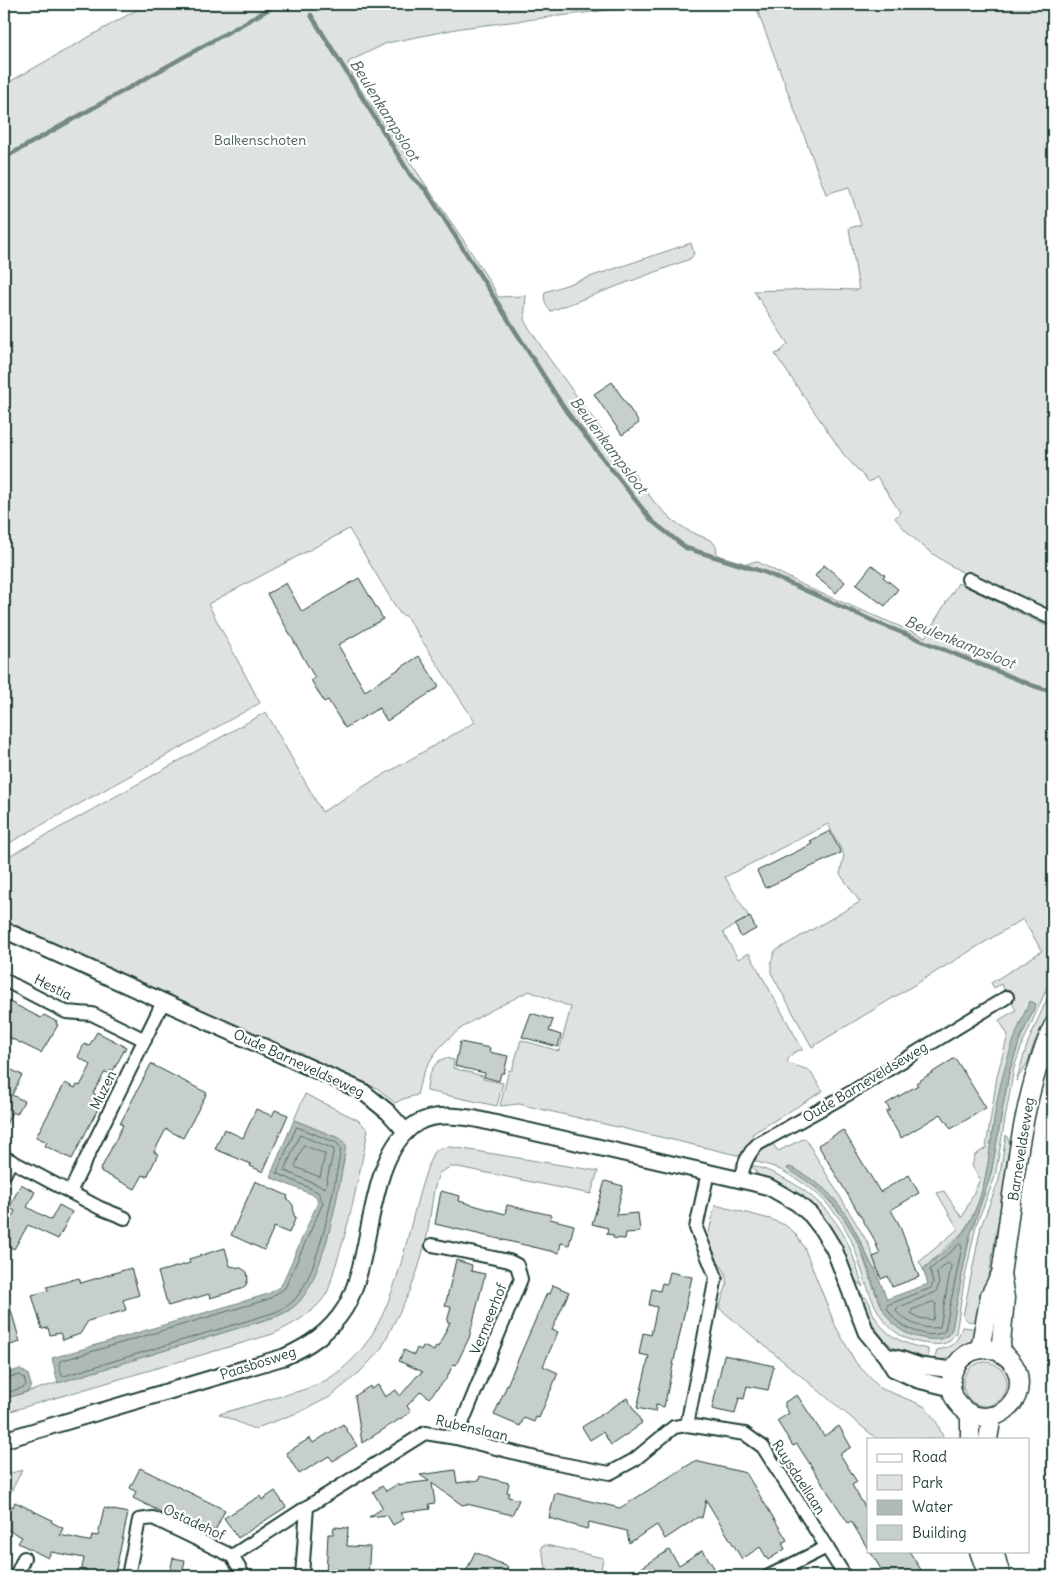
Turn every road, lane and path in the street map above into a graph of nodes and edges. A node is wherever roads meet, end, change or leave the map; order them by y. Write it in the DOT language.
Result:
graph roads {
  1 [pos="968,579"];
  2 [pos="1053,619"];
  3 [pos="4,930"];
  4 [pos="4,980"];
  5 [pos="1006,997"];
  6 [pos="163,1002"];
  7 [pos="1053,1026"];
  8 [pos="145,1040"];
  9 [pos="406,1132"];
  10 [pos="8,1159"];
  11 [pos="708,1172"];
  12 [pos="4,1175"];
  13 [pos="740,1180"];
  14 [pos="70,1192"];
  15 [pos="125,1218"];
  16 [pos="432,1245"];
  17 [pos="1001,1274"];
  18 [pos="980,1350"];
  19 [pos="1002,1354"];
  20 [pos="886,1356"];
  21 [pos="954,1370"];
  22 [pos="951,1388"];
  23 [pos="970,1414"];
  24 [pos="992,1416"];
  25 [pos="680,1426"];
  26 [pos="456,1438"];
  27 [pos="970,1438"];
  28 [pos="988,1438"];
  29 [pos="4,1440"];
  30 [pos="307,1506"];
  31 [pos="827,1547"];
  32 [pos="979,1552"];
  33 [pos="994,1552"];
  34 [pos="232,1556"];
  35 [pos="24,1558"];
  36 [pos="16,1576"];
  37 [pos="128,1576"];
  38 [pos="244,1576"];
  39 [pos="302,1576"];
  40 [pos="770,1576"];
  41 [pos="845,1576"];
  42 [pos="988,1576"];
  43 [pos="1001,1576"];
  1 -- 2 [label="street"];
  3 -- 6 [label="street, Oude Barneveldseweg"];
  4 -- 8 [label="street, Hestia"];
  5 -- 13 [label="street, Oude Barneveldseweg"];
  6 -- 8 [label="street, Muzen"];
  6 -- 9 [label="street, Oude Barneveldseweg"];
  7 -- 17 [label="main road, Barneveldseweg"];
  8 -- 14 [label="street, Muzen"];
  9 -- 11 [label="street"];
  9 -- 29 [label="street, Paasbosweg"];
  10 -- 12 [label="street"];
  10 -- 14 [label="street"];
  11 -- 13 [label="street"];
  11 -- 25 [label="street"];
  13 -- 20 [label="street"];
  14 -- 15 [label="street"];
  16 -- 26 [label="street, Vermeerhof"];
  17 -- 18 [label="main road, Barneveldseweg"];
  17 -- 19 [label="main road, Barneveldseweg"];
  18 -- 19 [label="main road"];
  18 -- 21 [label="main road"];
  19 -- 24 [label="main road"];
  20 -- 21 [label="street"];
  20 -- 22 [label="street"];
  21 -- 22 [label="main road"];
  22 -- 23 [label="main road"];
  23 -- 24 [label="main road"];
  23 -- 27 [label="main road"];
  24 -- 28 [label="main road"];
  25 -- 26 [label="street, Rubenslaan"];
  25 -- 31 [label="street, Ruysdaellaan"];
  26 -- 30 [label="street, Rubenslaan"];
  30 -- 34 [label="street, Ostadehof"];
  30 -- 39 [label="street"];
  31 -- 40 [label="street"];
  31 -- 41 [label="street, Ruysdaellaan"];
  32 -- 42 [label="main road"];
  33 -- 43 [label="main road"];
  34 -- 37 [label="street, Ostadehof"];
  34 -- 38 [label="street, Ostadehof"];
  35 -- 36 [label="street"];
}
